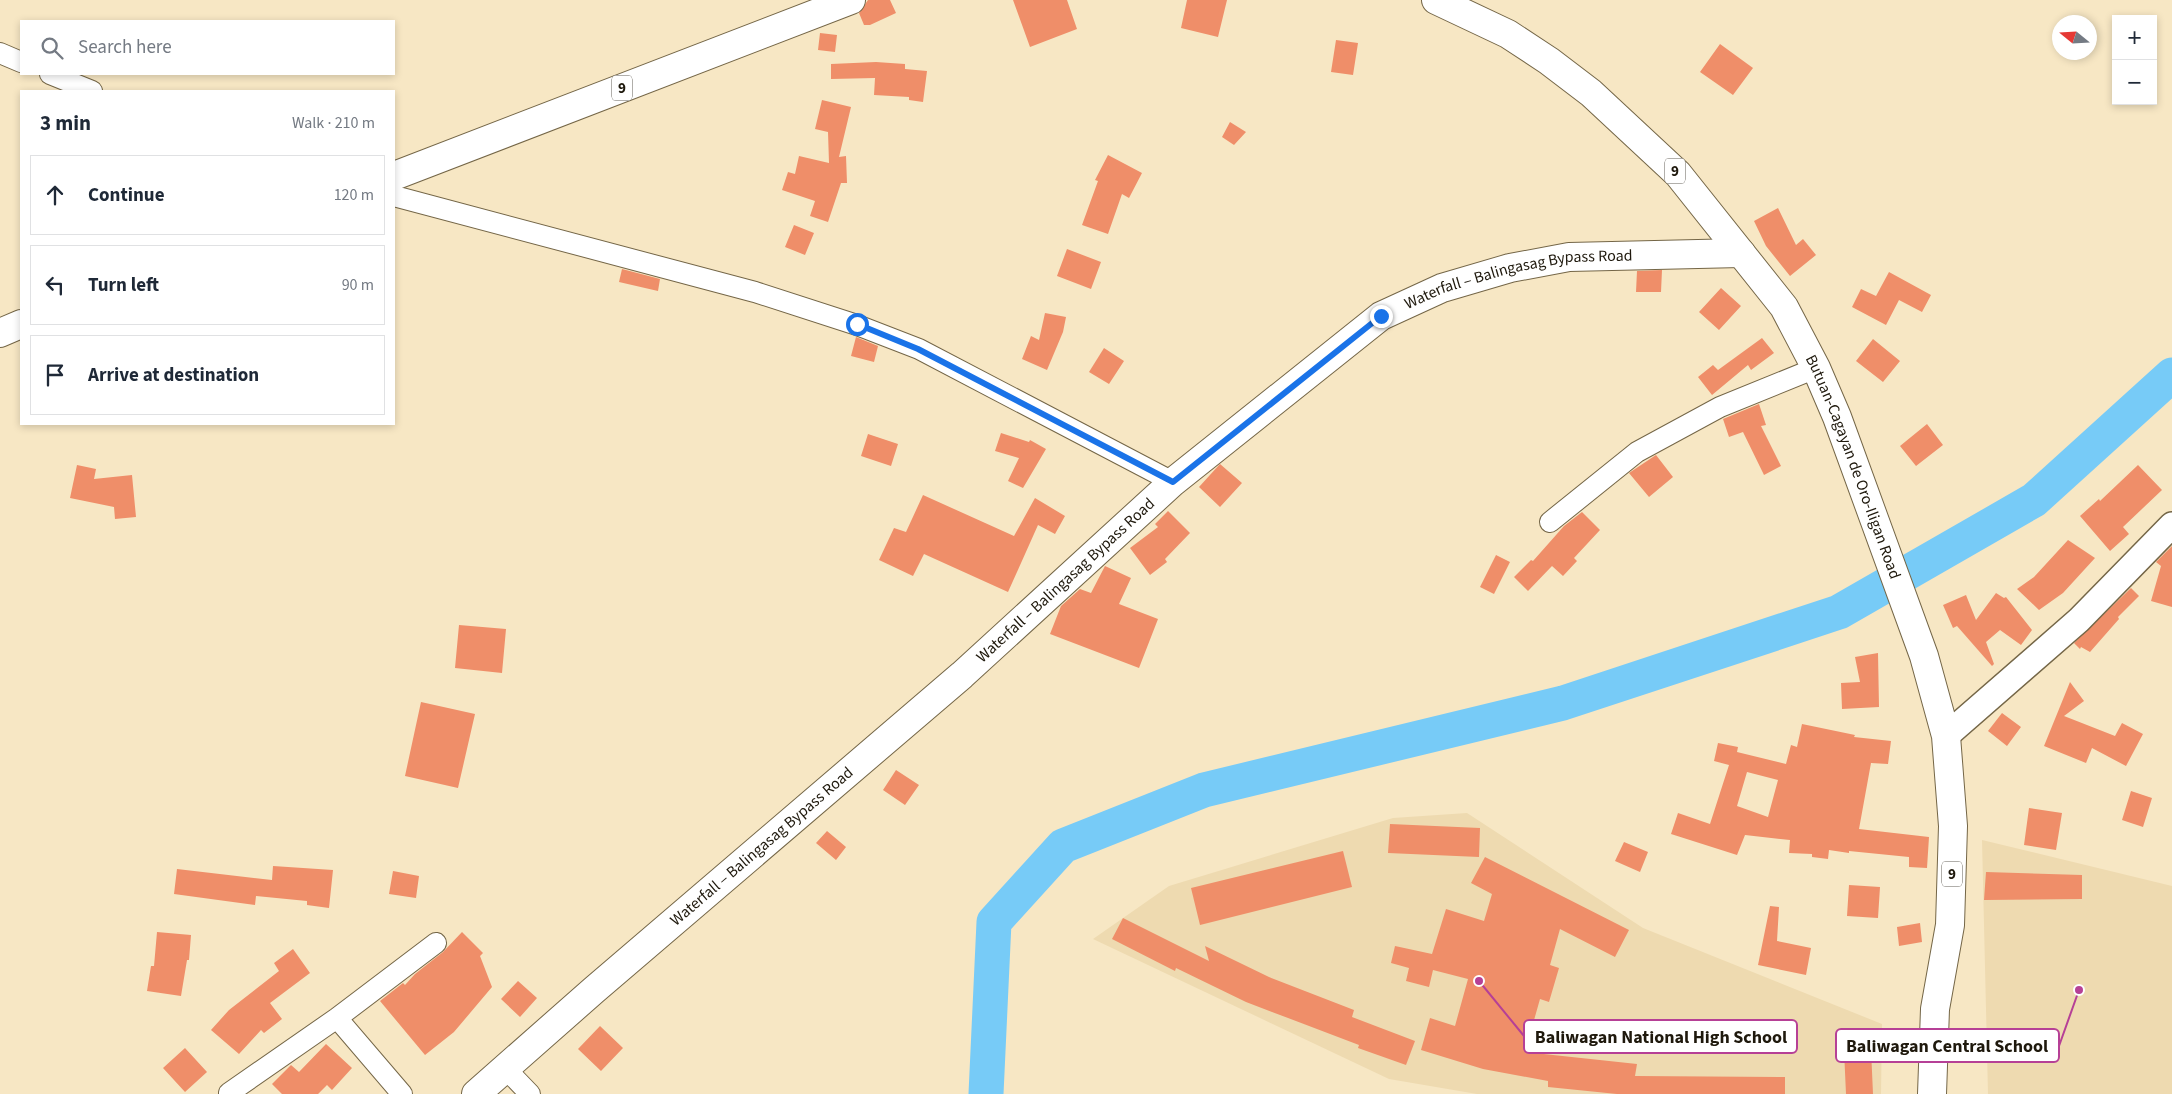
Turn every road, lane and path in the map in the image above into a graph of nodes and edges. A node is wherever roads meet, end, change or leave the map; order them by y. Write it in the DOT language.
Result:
graph roads {
  1 [pos="850,0"];
  2 [pos="1436,0"];
  3 [pos="0,53"];
  4 [pos="20,62"];
  5 [pos="52,75"];
  6 [pos="90,90"];
  7 [pos="395,176"];
  8 [pos="395,196"];
  9 [pos="1741,253"];
  10 [pos="20,324"];
  11 [pos="0,333"];
  12 [pos="1816,368"];
  13 [pos="1173,482"];
  14 [pos="1550,522"];
  15 [pos="2172,525"];
  16 [pos="1946,736"];
  17 [pos="436,943"];
  18 [pos="337,1018"];
  19 [pos="505,1068"];
  20 [pos="229,1093"];
  21 [pos="402,1094"];
  22 [pos="476,1094"];
  23 [pos="530,1094"];
  24 [pos="1932,1094"];
  1 -- 7 [label="main road, 9"];
  2 -- 9 [label="main road, Butuan-Cagayan de Oro-Iligan Road / 9"];
  3 -- 4 [label="street"];
  5 -- 6 [label="street"];
  8 -- 13 [label="street"];
  9 -- 12 [label="main road, Butuan-Cagayan de Oro-Iligan Road / 9"];
  9 -- 13 [label="main road, Waterfall ‒ Balingasag Bypass Road"];
  10 -- 11 [label="main road"];
  12 -- 14 [label="street"];
  12 -- 16 [label="main road, Butuan-Cagayan de Oro-Iligan Road / 9"];
  13 -- 19 [label="main road, Waterfall ‒ Balingasag Bypass Road"];
  15 -- 16 [label="street"];
  16 -- 24 [label="main road, Butuan-Cagayan de Oro-Iligan Road / 9"];
  17 -- 18 [label="street"];
  18 -- 20 [label="street"];
  18 -- 21 [label="street"];
  19 -- 22 [label="main road, Waterfall ‒ Balingasag Bypass Road"];
  19 -- 23 [label="street"];
}
